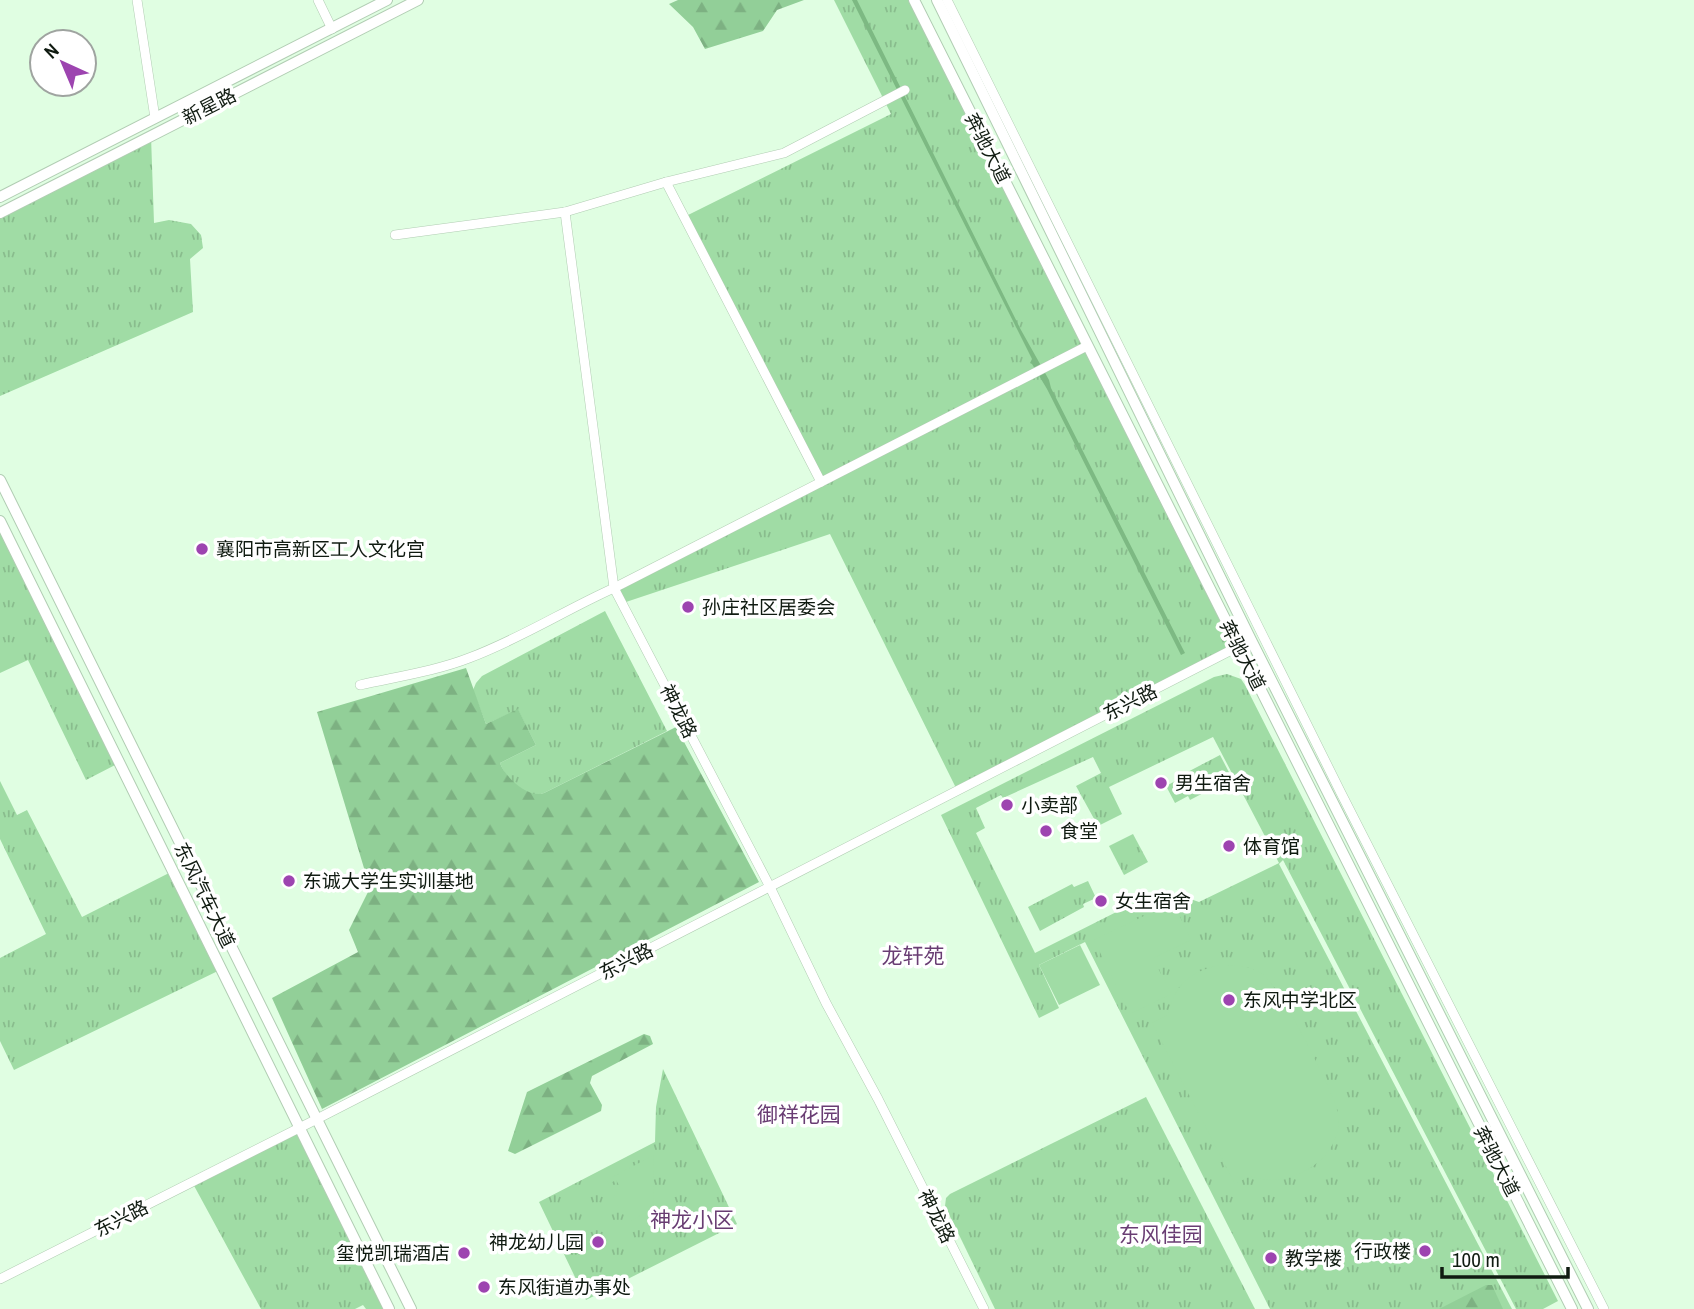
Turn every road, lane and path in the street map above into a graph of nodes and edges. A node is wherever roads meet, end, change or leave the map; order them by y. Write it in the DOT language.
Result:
graph roads {
  1 [pos="137,0"];
  2 [pos="318,0"];
  3 [pos="387,0"];
  4 [pos="418,0"];
  5 [pos="914,0"];
  6 [pos="937,0"];
  7 [pos="947,0"];
  8 [pos="332,29"];
  9 [pos="905,90"];
  10 [pos="155,118"];
  11 [pos="666,181"];
  12 [pos="0,197"];
  13 [pos="565,212"];
  14 [pos="0,213"];
  15 [pos="395,235"];
  16 [pos="1087,346"];
  17 [pos="0,480"];
  18 [pos="821,482"];
  19 [pos="0,522"];
  20 [pos="614,588"];
  21 [pos="1251,640"];
  22 [pos="1238,646"];
  23 [pos="360,685"];
  24 [pos="1306,722"];
  25 [pos="1295,727"];
  26 [pos="770,887"];
  27 [pos="317,1119"];
  28 [pos="300,1128"];
  29 [pos="1548,1199"];
  30 [pos="1535,1205"];
  31 [pos="1578,1258"];
  32 [pos="1565,1265"];
  33 [pos="0,1279"];
  34 [pos="1584,1308"];
  35 [pos="390,1309"];
  36 [pos="411,1309"];
  37 [pos="984,1309"];
  38 [pos="1572,1309"];
  39 [pos="1604,1309"];
  1 -- 10 [label="street"];
  2 -- 8 [label="street"];
  3 -- 8 [label="main road, 新星路"];
  4 -- 14 [label="main road, 新星路"];
  5 -- 16 [label="main road, 奔驰大道"];
  6 -- 21 [label="main road, 奔驰大道"];
  7 -- 24 [label="street"];
  8 -- 10 [label="main road, 新星路"];
  9 -- 11 [label="street"];
  10 -- 12 [label="main road, 新星路"];
  11 -- 13 [label="street"];
  11 -- 18 [label="street"];
  13 -- 15 [label="street"];
  13 -- 20 [label="street"];
  16 -- 18 [label="street"];
  16 -- 22 [label="main road, 奔驰大道"];
  17 -- 27 [label="main road, 东风汽车大道"];
  18 -- 20 [label="street"];
  19 -- 28 [label="main road, 东风汽车大道"];
  20 -- 23 [label="street"];
  20 -- 26 [label="street, 神龙路"];
  21 -- 22 [label="street, 东兴路"];
  21 -- 25 [label="main road, 奔驰大道"];
  22 -- 26 [label="street, 东兴路"];
  22 -- 38 [label="main road, 奔驰大道"];
  24 -- 25 [label="street"];
  24 -- 29 [label="street"];
  25 -- 30 [label="main road, 奔驰大道"];
  26 -- 27 [label="street, 东兴路"];
  26 -- 37 [label="street, 神龙路"];
  27 -- 28 [label="street, 东兴路"];
  27 -- 36 [label="main road, 东风汽车大道"];
  28 -- 33 [label="street, 东兴路"];
  28 -- 35 [label="main road, 东风汽车大道"];
  29 -- 30 [label="street"];
  29 -- 31 [label="street"];
  30 -- 32 [label="main road, 奔驰大道"];
  31 -- 32 [label="street"];
  31 -- 39 [label="street"];
  32 -- 34 [label="main road, 奔驰大道"];
}
